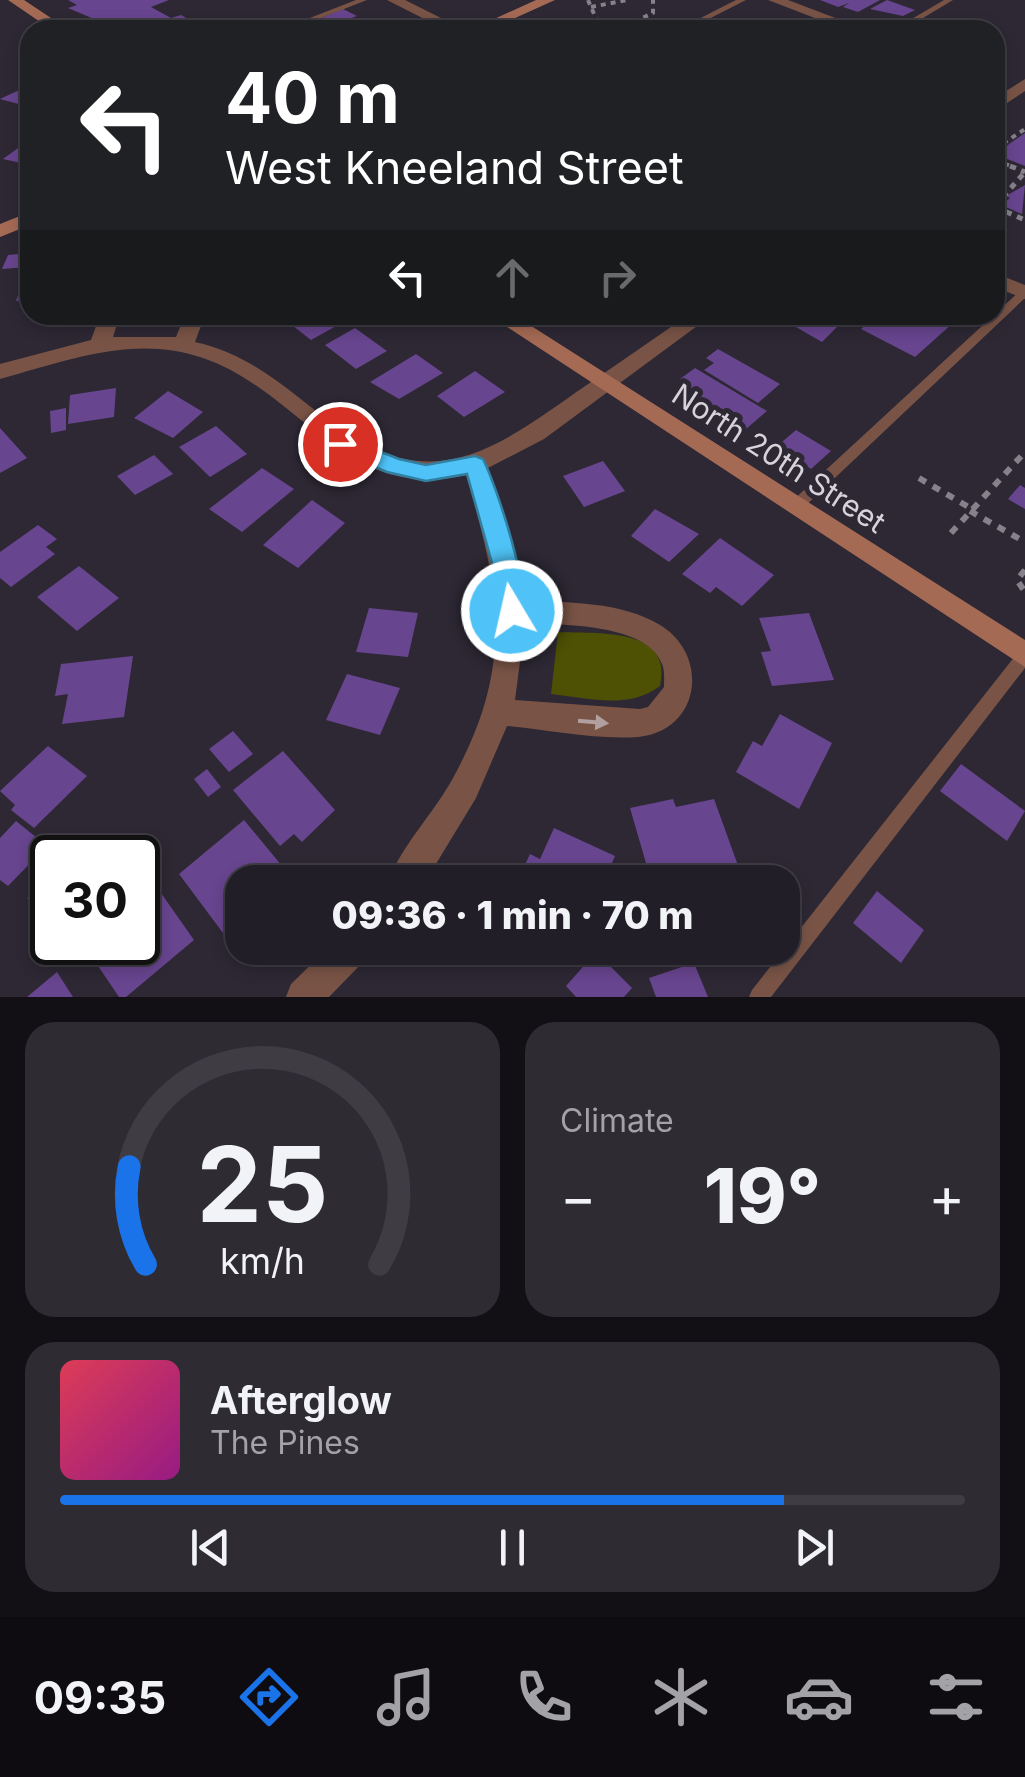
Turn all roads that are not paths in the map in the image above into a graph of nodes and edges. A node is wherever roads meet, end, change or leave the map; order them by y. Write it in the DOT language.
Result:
graph roads {
  1 [pos="15,0"];
  2 [pos="332,0"];
  3 [pos="363,0"];
  4 [pos="394,0"];
  5 [pos="548,0"];
  6 [pos="742,0"];
  7 [pos="775,0"];
  8 [pos="948,0"];
  9 [pos="346,6"];
  10 [pos="46,20"];
  11 [pos="309,20"];
  12 [pos="437,20"];
  13 [pos="500,20"];
  14 [pos="701,20"];
  15 [pos="832,20"];
  16 [pos="914,20"];
  17 [pos="1024,293"];
  18 [pos="1005,311"];
  19 [pos="107,325"];
  20 [pos="191,325"];
  21 [pos="514,325"];
  22 [pos="688,325"];
  23 [pos="990,325"];
  24 [pos="100,345"];
  25 [pos="183,346"];
  26 [pos="0,372"];
  27 [pos="604,384"];
  28 [pos="475,464"];
  29 [pos="795,506"];
  30 [pos="512,611"];
  31 [pos="1025,655"];
  32 [pos="496,712"];
  33 [pos="416,865"];
  34 [pos="336,965"];
  35 [pos="304,997"];
  36 [pos="760,997"];
  1 -- 10 [label="main road"];
  2 -- 9 [label="lane"];
  3 -- 9 [label="lane"];
  4 -- 12 [label="street"];
  5 -- 13 [label="main road"];
  6 -- 14 [label="lane"];
  7 -- 15 [label="street"];
  8 -- 16 [label="lane"];
  9 -- 11 [label="lane"];
  17 -- 18 [label="lane"];
  19 -- 24 [label="street"];
  20 -- 25 [label="street"];
  21 -- 27 [label="main road, North 20th Street"];
  22 -- 27 [label="street"];
  23 -- 29 [label="lane"];
  24 -- 25 [label="street"];
  24 -- 26 [label="street"];
  25 -- 28 [label="street"];
  27 -- 28 [label="street"];
  27 -- 29 [label="main road, North 20th Street"];
  28 -- 30 [label="street"];
  29 -- 31 [label="main road, North 20th Street"];
  30 -- 32 [label="street"];
  32 -- 30 [label="street, one-way"];
  31 -- 36 [label="lane"];
  32 -- 33 [label="street"];
  34 -- 35 [label="street"];
}
